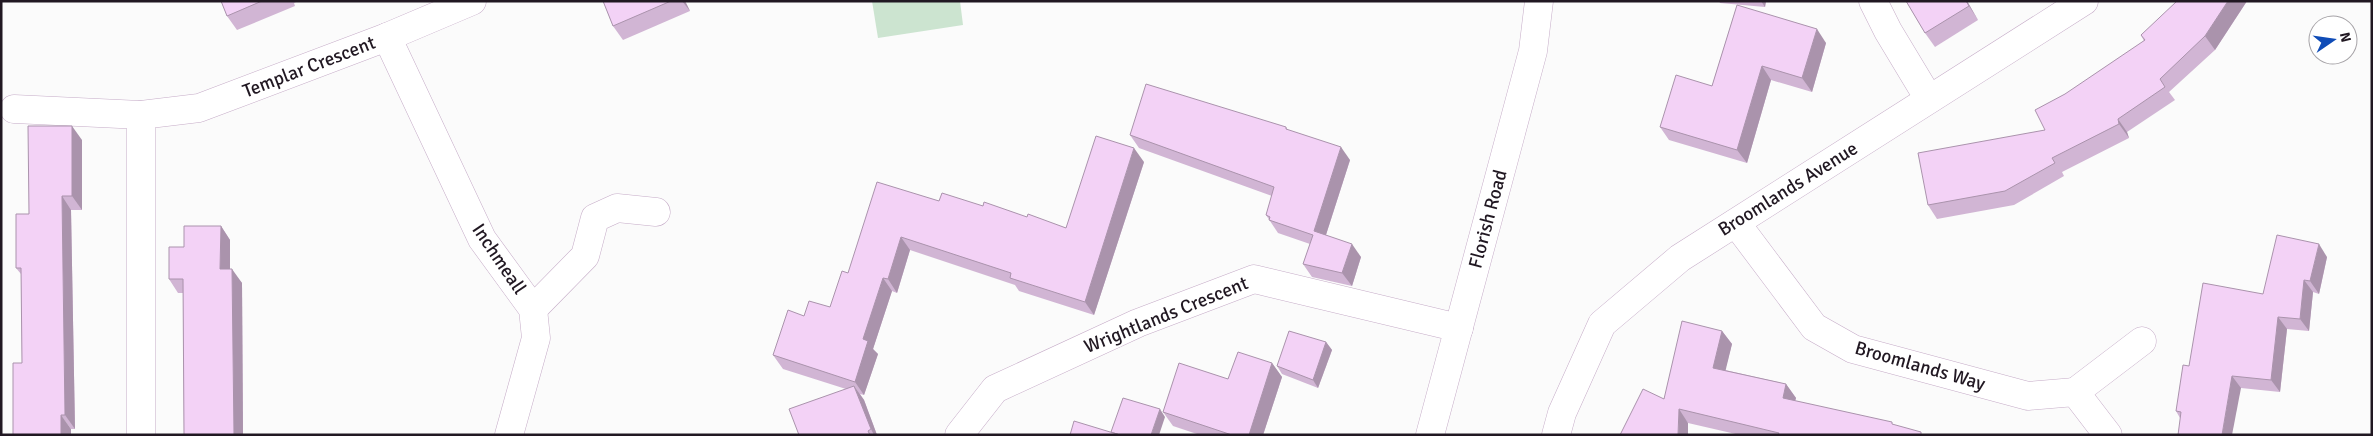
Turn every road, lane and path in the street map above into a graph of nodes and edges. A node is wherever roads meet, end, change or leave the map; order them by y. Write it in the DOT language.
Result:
graph roads {
  1 [pos="472,1"];
  2 [pos="1539,1"];
  3 [pos="1874,1"];
  4 [pos="2084,1"];
  5 [pos="386,37"];
  6 [pos="1929,99"];
  7 [pos="14,110"];
  8 [pos="141,116"];
  9 [pos="656,212"];
  10 [pos="1736,223"];
  11 [pos="534,309"];
  12 [pos="1459,328"];
  13 [pos="2142,341"];
  14 [pos="2075,392"];
  15 [pos="141,435"];
  16 [pos="510,435"];
  17 [pos="959,435"];
  18 [pos="1430,435"];
  19 [pos="1556,435"];
  20 [pos="2108,435"];
  1 -- 5 [label="street, Templar Crescent"];
  2 -- 12 [label="street, Florish Road"];
  3 -- 6 [label="street"];
  4 -- 6 [label="street, Broomlands Avenue"];
  5 -- 8 [label="street, Templar Crescent"];
  5 -- 11 [label="street, Inchmeall"];
  6 -- 10 [label="street, Broomlands Avenue"];
  7 -- 8 [label="street, Templar Crescent"];
  8 -- 15 [label="street"];
  9 -- 11 [label="street"];
  10 -- 14 [label="street, Broomlands Way"];
  10 -- 19 [label="street, Broomlands Avenue"];
  11 -- 16 [label="street, Inchmeall"];
  12 -- 17 [label="street, Wrightlands Crescent"];
  12 -- 18 [label="street, Florish Road"];
  13 -- 14 [label="street"];
  14 -- 20 [label="street"];
}
